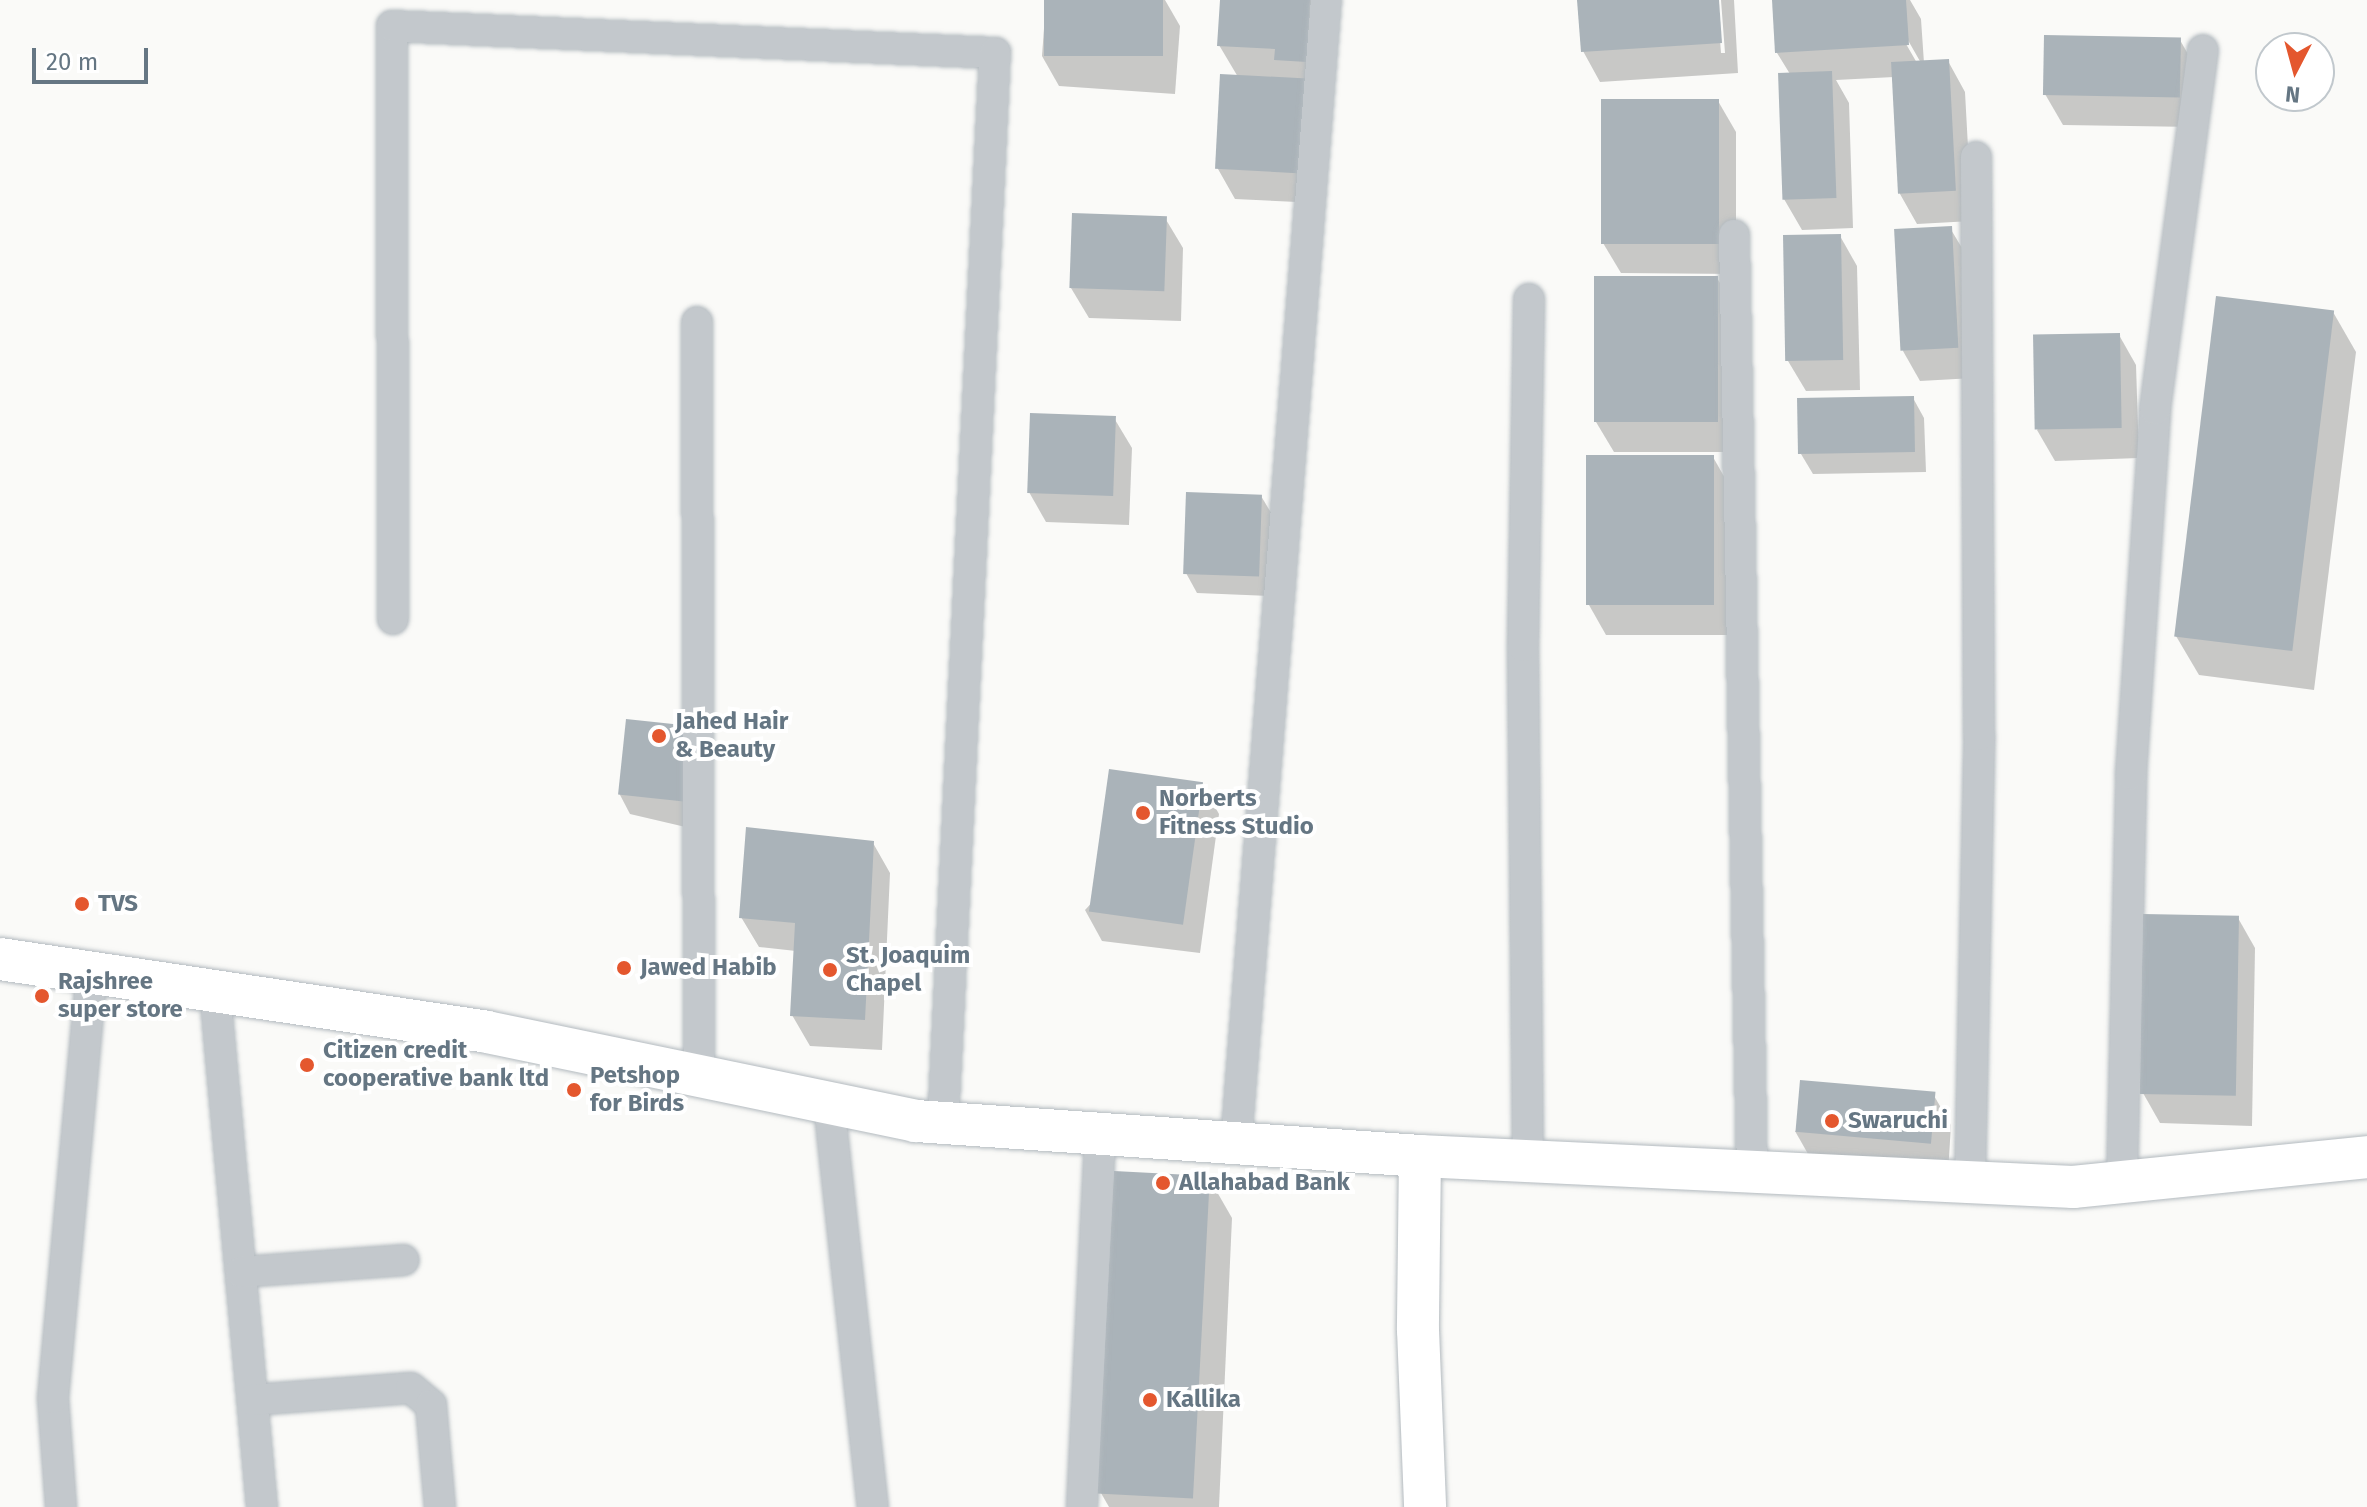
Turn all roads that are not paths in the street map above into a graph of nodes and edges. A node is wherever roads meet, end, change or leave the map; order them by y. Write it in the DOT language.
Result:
graph roads {
  1 [pos="1326,0"];
  2 [pos="390,13"];
  3 [pos="2203,50"];
  4 [pos="1976,157"];
  5 [pos="1734,235"];
  6 [pos="1529,299"];
  7 [pos="697,322"];
  8 [pos="393,619"];
  9 [pos="0,959"];
  10 [pos="92,973"];
  11 [pos="215,992"];
  12 [pos="699,1077"];
  13 [pos="829,1104"];
  14 [pos="943,1123"];
  15 [pos="1100,1134"];
  16 [pos="1236,1143"];
  17 [pos="1420,1156"];
  18 [pos="2367,1157"];
  19 [pos="1528,1161"];
  20 [pos="1752,1172"];
  21 [pos="2122,1181"];
  22 [pos="1970,1182"];
  23 [pos="404,1260"];
  24 [pos="241,1272"];
  25 [pos="252,1400"];
  26 [pos="61,1507"];
  27 [pos="262,1507"];
  28 [pos="440,1507"];
  29 [pos="873,1507"];
  30 [pos="1082,1507"];
  31 [pos="1425,1507"];
  1 -- 16 [label="street"];
  2 -- 8 [label="street"];
  2 -- 14 [label="street"];
  3 -- 21 [label="street"];
  4 -- 22 [label="street"];
  5 -- 20 [label="street"];
  6 -- 19 [label="street"];
  7 -- 12 [label="street"];
  9 -- 10 [label="main road"];
  10 -- 11 [label="main road"];
  10 -- 26 [label="street"];
  11 -- 12 [label="main road"];
  11 -- 24 [label="street"];
  12 -- 13 [label="main road"];
  13 -- 14 [label="main road"];
  13 -- 29 [label="street"];
  14 -- 15 [label="main road"];
  15 -- 16 [label="main road"];
  15 -- 30 [label="street"];
  16 -- 17 [label="main road"];
  17 -- 19 [label="main road"];
  17 -- 31 [label="main road"];
  18 -- 21 [label="main road"];
  19 -- 20 [label="main road"];
  20 -- 22 [label="main road"];
  21 -- 22 [label="main road"];
  23 -- 24 [label="street"];
  24 -- 25 [label="street"];
  25 -- 27 [label="street"];
  25 -- 28 [label="street"];
}
